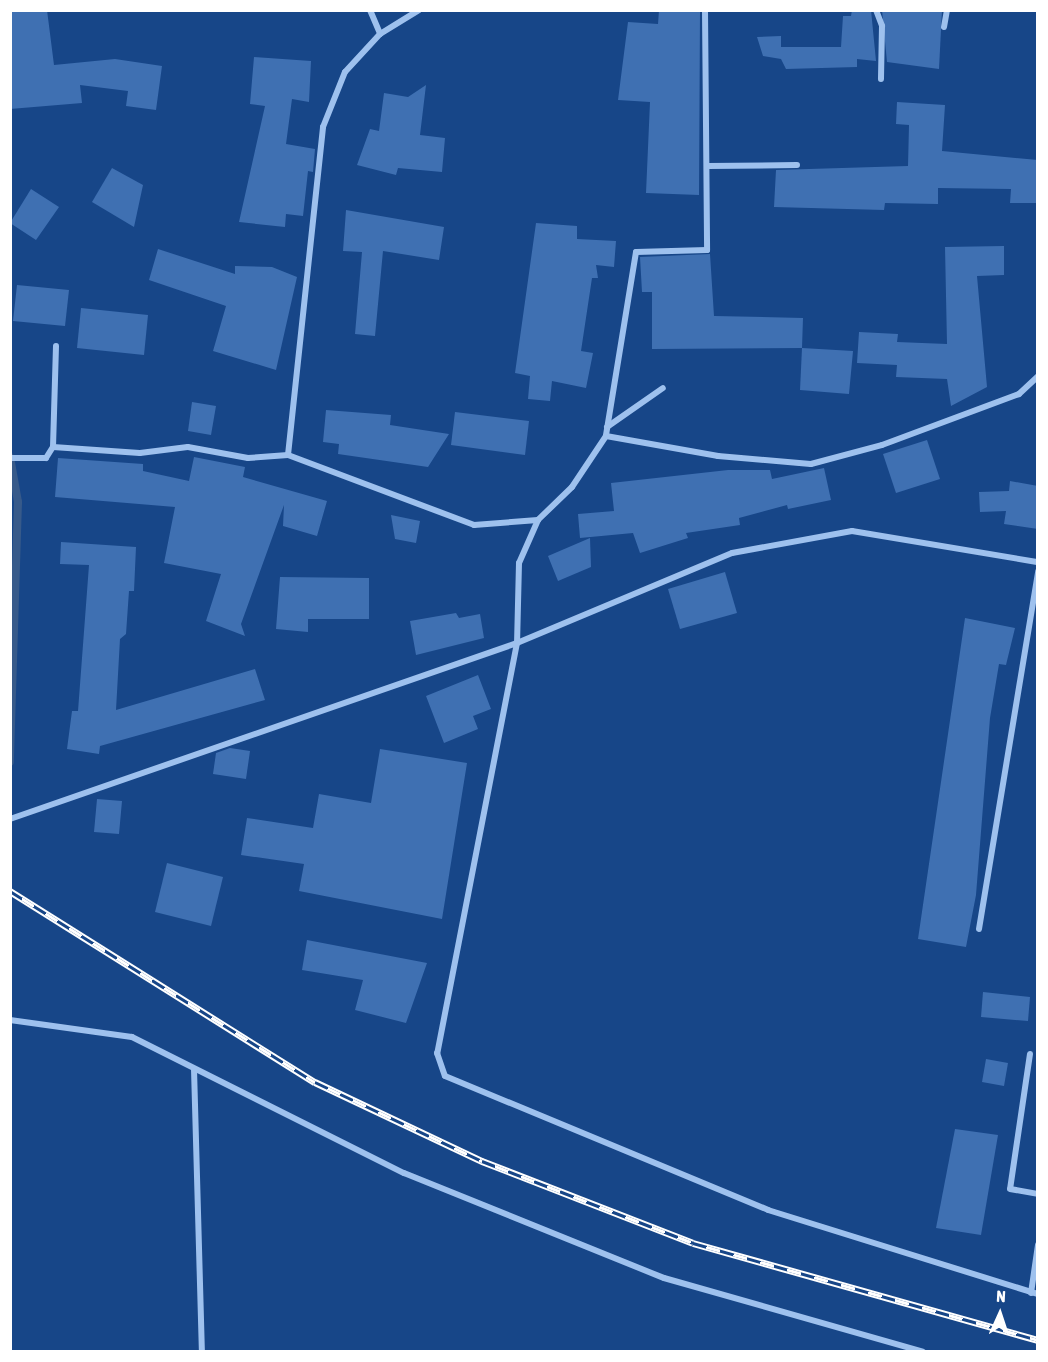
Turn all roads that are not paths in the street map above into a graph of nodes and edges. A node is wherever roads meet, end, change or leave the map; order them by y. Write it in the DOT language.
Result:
graph roads {
  1 [pos="370,10"];
  2 [pos="419,10"];
  3 [pos="705,10"];
  4 [pos="876,10"];
  5 [pos="947,10"];
  6 [pos="944,27"];
  7 [pos="380,34"];
  8 [pos="881,79"];
  9 [pos="797,165"];
  10 [pos="708,166"];
  11 [pos="56,346"];
  12 [pos="1038,376"];
  13 [pos="663,388"];
  14 [pos="607,427"];
  15 [pos="606,436"];
  16 [pos="53,447"];
  17 [pos="288,455"];
  18 [pos="10,458"];
  19 [pos="538,520"];
  20 [pos="1038,562"];
  21 [pos="1038,571"];
  22 [pos="517,642"];
  23 [pos="10,819"];
  24 [pos="979,929"];
  25 [pos="10,1020"];
  26 [pos="1030,1054"];
  27 [pos="194,1070"];
  28 [pos="1038,1194"];
  29 [pos="1038,1245"];
  30 [pos="1034,1294"];
  31 [pos="202,1352"];
  32 [pos="923,1352"];
  1 -- 7 [label="street"];
  2 -- 7 [label="street"];
  3 -- 10 [label="street"];
  4 -- 8 [label="street"];
  5 -- 6 [label="street"];
  7 -- 17 [label="street"];
  9 -- 10 [label="street"];
  10 -- 14 [label="street"];
  11 -- 16 [label="street"];
  12 -- 15 [label="street"];
  13 -- 14 [label="street"];
  14 -- 15 [label="street"];
  15 -- 19 [label="street"];
  16 -- 17 [label="street"];
  16 -- 18 [label="street"];
  17 -- 19 [label="street"];
  19 -- 22 [label="street"];
  20 -- 22 [label="street"];
  21 -- 24 [label="street"];
  22 -- 23 [label="street"];
  22 -- 30 [label="street"];
  25 -- 27 [label="street"];
  26 -- 28 [label="street"];
  27 -- 31 [label="street"];
  27 -- 32 [label="street"];
  29 -- 30 [label="street"];
}
